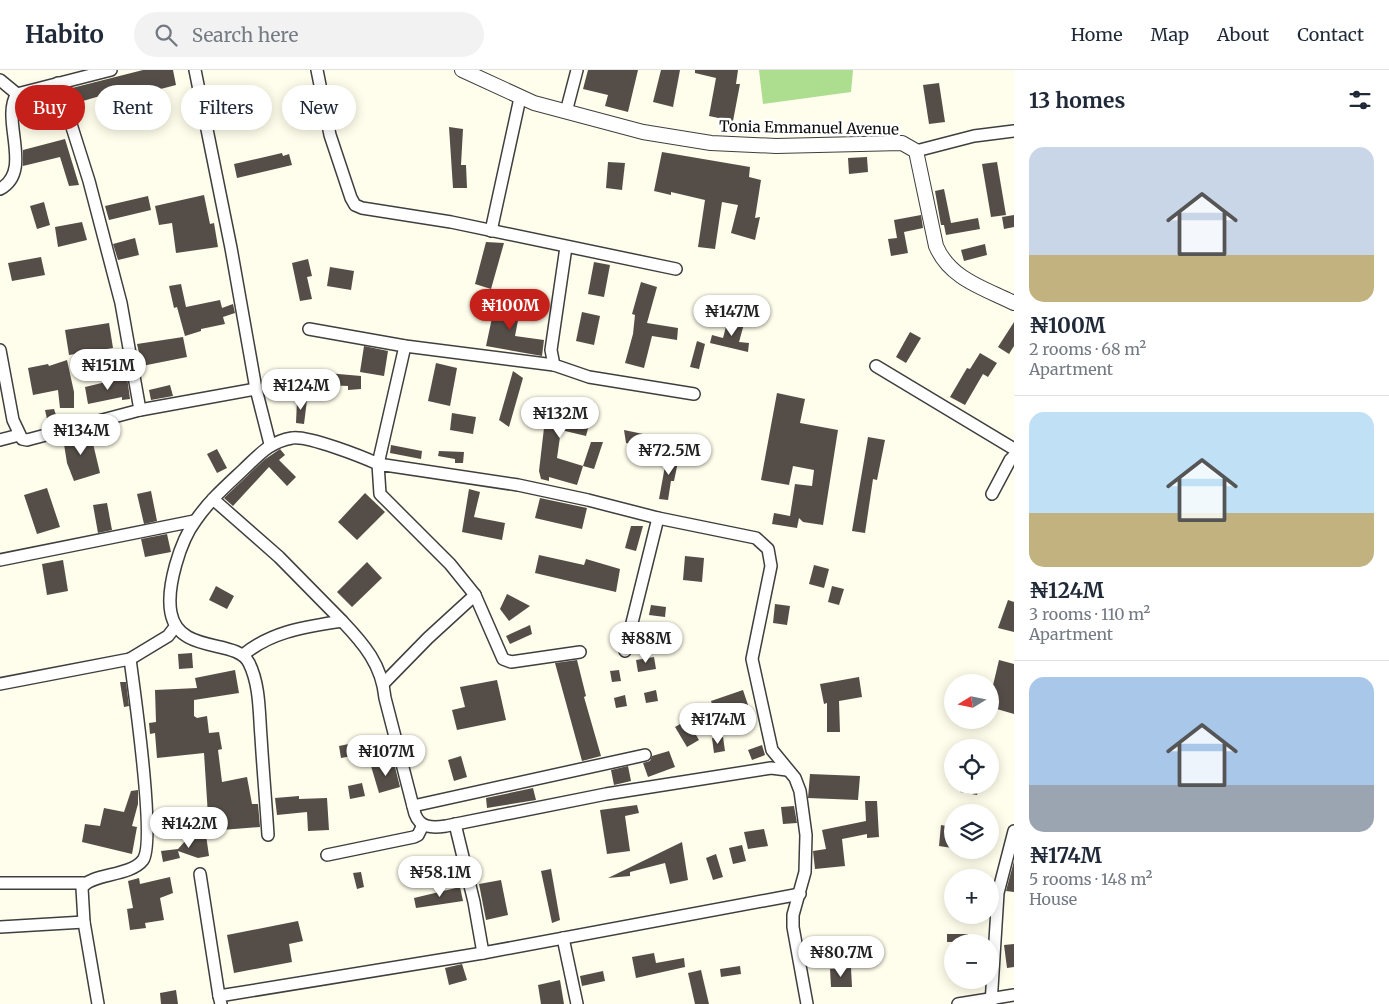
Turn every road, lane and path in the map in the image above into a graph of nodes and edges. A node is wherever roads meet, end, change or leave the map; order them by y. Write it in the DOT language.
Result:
graph roads {
  1 [pos="111,70"];
  2 [pos="195,70"];
  3 [pos="317,70"];
  4 [pos="462,70"];
  5 [pos="577,70"];
  6 [pos="0,80"];
  7 [pos="58,83"];
  8 [pos="51,85"];
  9 [pos="15,92"];
  10 [pos="15,98"];
  11 [pos="520,98"];
  12 [pos="566,112"];
  13 [pos="1014,131"];
  14 [pos="916,151"];
  15 [pos="0,189"];
  16 [pos="491,231"];
  17 [pos="566,247"];
  18 [pos="676,269"];
  19 [pos="1014,303"];
  20 [pos="309,329"];
  21 [pos="405,346"];
  22 [pos="0,350"];
  23 [pos="554,364"];
  24 [pos="876,366"];
  25 [pos="256,389"];
  26 [pos="694,394"];
  27 [pos="140,410"];
  28 [pos="18,435"];
  29 [pos="0,440"];
  30 [pos="270,444"];
  31 [pos="1014,449"];
  32 [pos="1014,456"];
  33 [pos="378,464"];
  34 [pos="992,494"];
  35 [pos="213,499"];
  36 [pos="658,518"];
  37 [pos="194,521"];
  38 [pos="0,560"];
  39 [pos="475,595"];
  40 [pos="342,621"];
  41 [pos="175,627"];
  42 [pos="625,651"];
  43 [pos="580,652"];
  44 [pos="243,655"];
  45 [pos="130,659"];
  46 [pos="384,683"];
  47 [pos="0,684"];
  48 [pos="645,755"];
  49 [pos="775,756"];
  50 [pos="771,768"];
  51 [pos="787,770"];
  52 [pos="413,806"];
  53 [pos="455,824"];
  54 [pos="423,825"];
  55 [pos="1014,831"];
  56 [pos="268,835"];
  57 [pos="327,855"];
  58 [pos="200,874"];
  59 [pos="0,883"];
  60 [pos="84,884"];
  61 [pos="800,894"];
  62 [pos="84,922"];
  63 [pos="0,927"];
  64 [pos="564,938"];
  65 [pos="483,953"];
  66 [pos="1014,995"];
  67 [pos="220,1000"];
  68 [pos="991,1002"];
  69 [pos="98,1004"];
  70 [pos="577,1004"];
  71 [pos="806,1004"];
  72 [pos="958,1004"];
  1 -- 7 [label="street"];
  2 -- 25 [label="street"];
  3 -- 16 [label="street"];
  4 -- 11 [label="street, Tonia Emmanuel Avenue"];
  5 -- 12 [label="street"];
  6 -- 9 [label="street"];
  7 -- 8 [label="street"];
  7 -- 27 [label="street"];
  10 -- 15 [label="street"];
  11 -- 12 [label="street, Tonia Emmanuel Avenue"];
  11 -- 16 [label="street"];
  12 -- 14 [label="street, Tonia Emmanuel Avenue"];
  13 -- 14 [label="street, Tonia Emmanuel Avenue"];
  14 -- 19 [label="street"];
  16 -- 17 [label="street"];
  17 -- 18 [label="street"];
  17 -- 23 [label="street"];
  20 -- 21 [label="street"];
  21 -- 23 [label="street"];
  21 -- 33 [label="street"];
  22 -- 28 [label="street"];
  23 -- 26 [label="street"];
  24 -- 31 [label="street"];
  25 -- 27 [label="street"];
  25 -- 30 [label="street"];
  27 -- 28 [label="street"];
  28 -- 29 [label="street"];
  30 -- 33 [label="street"];
  30 -- 35 [label="street"];
  32 -- 34 [label="street"];
  33 -- 36 [label="street"];
  33 -- 39 [label="street"];
  35 -- 37 [label="street"];
  35 -- 40 [label="street"];
  36 -- 42 [label="street"];
  36 -- 49 [label="street"];
  37 -- 38 [label="street"];
  37 -- 41 [label="street"];
  39 -- 43 [label="street"];
  39 -- 46 [label="street"];
  40 -- 44 [label="street"];
  40 -- 46 [label="street"];
  41 -- 44 [label="street"];
  41 -- 45 [label="street"];
  44 -- 56 [label="street"];
  45 -- 47 [label="street"];
  45 -- 60 [label="street"];
  46 -- 52 [label="street"];
  48 -- 52 [label="street"];
  49 -- 50 [label="street"];
  49 -- 51 [label="street"];
  50 -- 51 [label="street"];
  50 -- 53 [label="street"];
  51 -- 61 [label="street"];
  52 -- 54 [label="street"];
  53 -- 54 [label="street"];
  53 -- 65 [label="street"];
  54 -- 57 [label="street"];
  55 -- 68 [label="street"];
  58 -- 67 [label="street"];
  59 -- 60 [label="street"];
  60 -- 62 [label="street"];
  61 -- 64 [label="street"];
  61 -- 71 [label="street"];
  62 -- 63 [label="street"];
  62 -- 69 [label="street"];
  64 -- 65 [label="street"];
  64 -- 70 [label="street"];
  65 -- 67 [label="street"];
  66 -- 68 [label="street"];
  68 -- 72 [label="street"];
}
